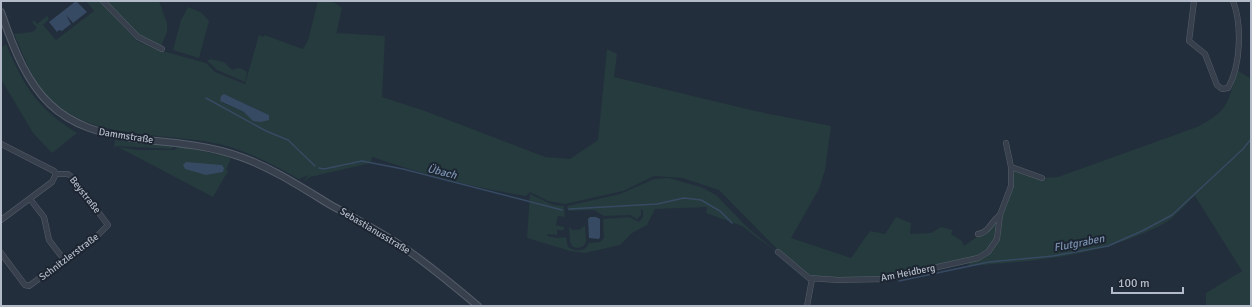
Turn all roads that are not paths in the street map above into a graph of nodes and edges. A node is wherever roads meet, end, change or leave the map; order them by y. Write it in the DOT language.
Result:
graph roads {
  1 [pos="103,1"];
  2 [pos="1194,1"];
  3 [pos="1232,1"];
  4 [pos="1,12"];
  5 [pos="3,26"];
  6 [pos="162,50"];
  7 [pos="1,144"];
  8 [pos="1006,144"];
  9 [pos="1011,167"];
  10 [pos="264,168"];
  11 [pos="56,174"];
  12 [pos="1042,178"];
  13 [pos="30,199"];
  14 [pos="1000,215"];
  15 [pos="1,220"];
  16 [pos="108,225"];
  17 [pos="978,234"];
  18 [pos="778,252"];
  19 [pos="1,253"];
  20 [pos="65,261"];
  21 [pos="812,279"];
  22 [pos="478,306"];
  23 [pos="807,306"];
  1 -- 6 [label="street"];
  2 -- 3 [label="street"];
  4 -- 5 [label="street, Dammstraße"];
  5 -- 10 [label="street, Dammstraße"];
  7 -- 11 [label="street, Beystraße"];
  8 -- 9 [label="street"];
  9 -- 12 [label="street"];
  9 -- 14 [label="street"];
  10 -- 22 [label="street, Sebastianusstraße"];
  11 -- 13 [label="street"];
  11 -- 16 [label="street, Beystraße"];
  13 -- 15 [label="street"];
  13 -- 20 [label="street"];
  14 -- 17 [label="street"];
  14 -- 21 [label="street, Am Heidberg"];
  16 -- 20 [label="street, Schnitzlerstraße"];
  18 -- 21 [label="street"];
  19 -- 20 [label="street, Schnitzlerstraße"];
  21 -- 23 [label="street"];
}
